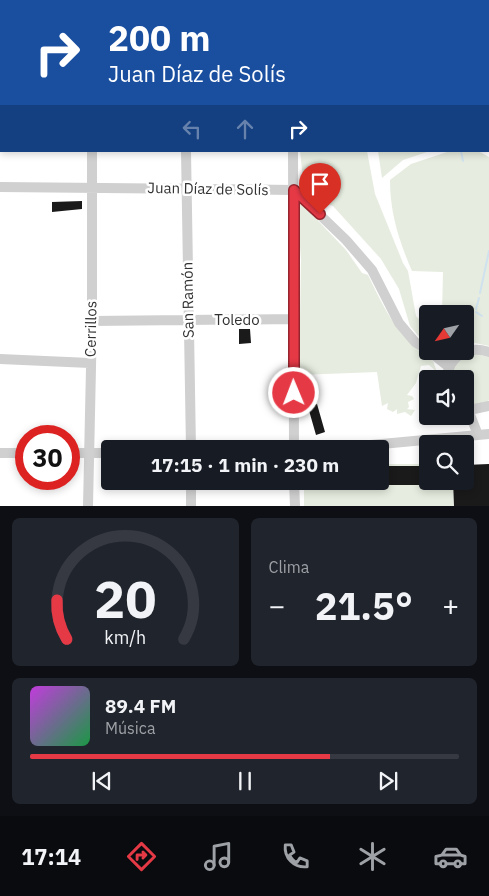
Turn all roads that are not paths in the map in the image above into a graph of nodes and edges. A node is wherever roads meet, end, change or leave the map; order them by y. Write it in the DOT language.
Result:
graph roads {
  1 [pos="92,152"];
  2 [pos="186,152"];
  3 [pos="293,152"];
  4 [pos="0,188"];
  5 [pos="92,188"];
  6 [pos="186,188"];
  7 [pos="294,190"];
  8 [pos="293,319"];
  9 [pos="188,320"];
  10 [pos="92,321"];
  11 [pos="419,345"];
  12 [pos="489,352"];
  13 [pos="0,359"];
  14 [pos="440,360"];
  15 [pos="90,363"];
  16 [pos="449,367"];
  17 [pos="448,370"];
  18 [pos="489,406"];
  19 [pos="474,409"];
  20 [pos="474,425"];
  21 [pos="489,434"];
  22 [pos="478,435"];
  23 [pos="191,440"];
  24 [pos="294,440"];
  25 [pos="389,443"];
  26 [pos="15,453"];
  27 [pos="80,453"];
  28 [pos="88,453"];
  29 [pos="101,453"];
  30 [pos="0,454"];
  31 [pos="191,490"];
  32 [pos="294,490"];
  33 [pos="88,506"];
  34 [pos="191,506"];
  35 [pos="295,506"];
  1 -- 5 [label="street, Cerrillos"];
  2 -- 6 [label="street, San Ramón"];
  3 -- 7 [label="street"];
  4 -- 5 [label="street, Juan Díaz de Solís"];
  5 -- 6 [label="street, Juan Díaz de Solís"];
  5 -- 10 [label="street, Cerrillos"];
  6 -- 7 [label="street, Juan Díaz de Solís"];
  6 -- 9 [label="street, San Ramón"];
  7 -- 8 [label="street"];
  7 -- 11 [label="street"];
  8 -- 9 [label="street, Toledo"];
  8 -- 24 [label="street"];
  9 -- 10 [label="street, Toledo"];
  9 -- 23 [label="street, San Ramón"];
  10 -- 15 [label="street, Cerrillos"];
  12 -- 16 [label="street"];
  13 -- 15 [label="street"];
  14 -- 16 [label="street"];
  15 -- 28 [label="street, Cerrillos"];
  16 -- 17 [label="street"];
  18 -- 19 [label="street"];
  20 -- 22 [label="street"];
  21 -- 22 [label="street"];
  22 -- 25 [label="street"];
  26 -- 30 [label="street"];
  27 -- 28 [label="street"];
  28 -- 29 [label="street"];
  28 -- 33 [label="street, Cerrillos"];
  31 -- 34 [label="street"];
  32 -- 35 [label="street"];
}
